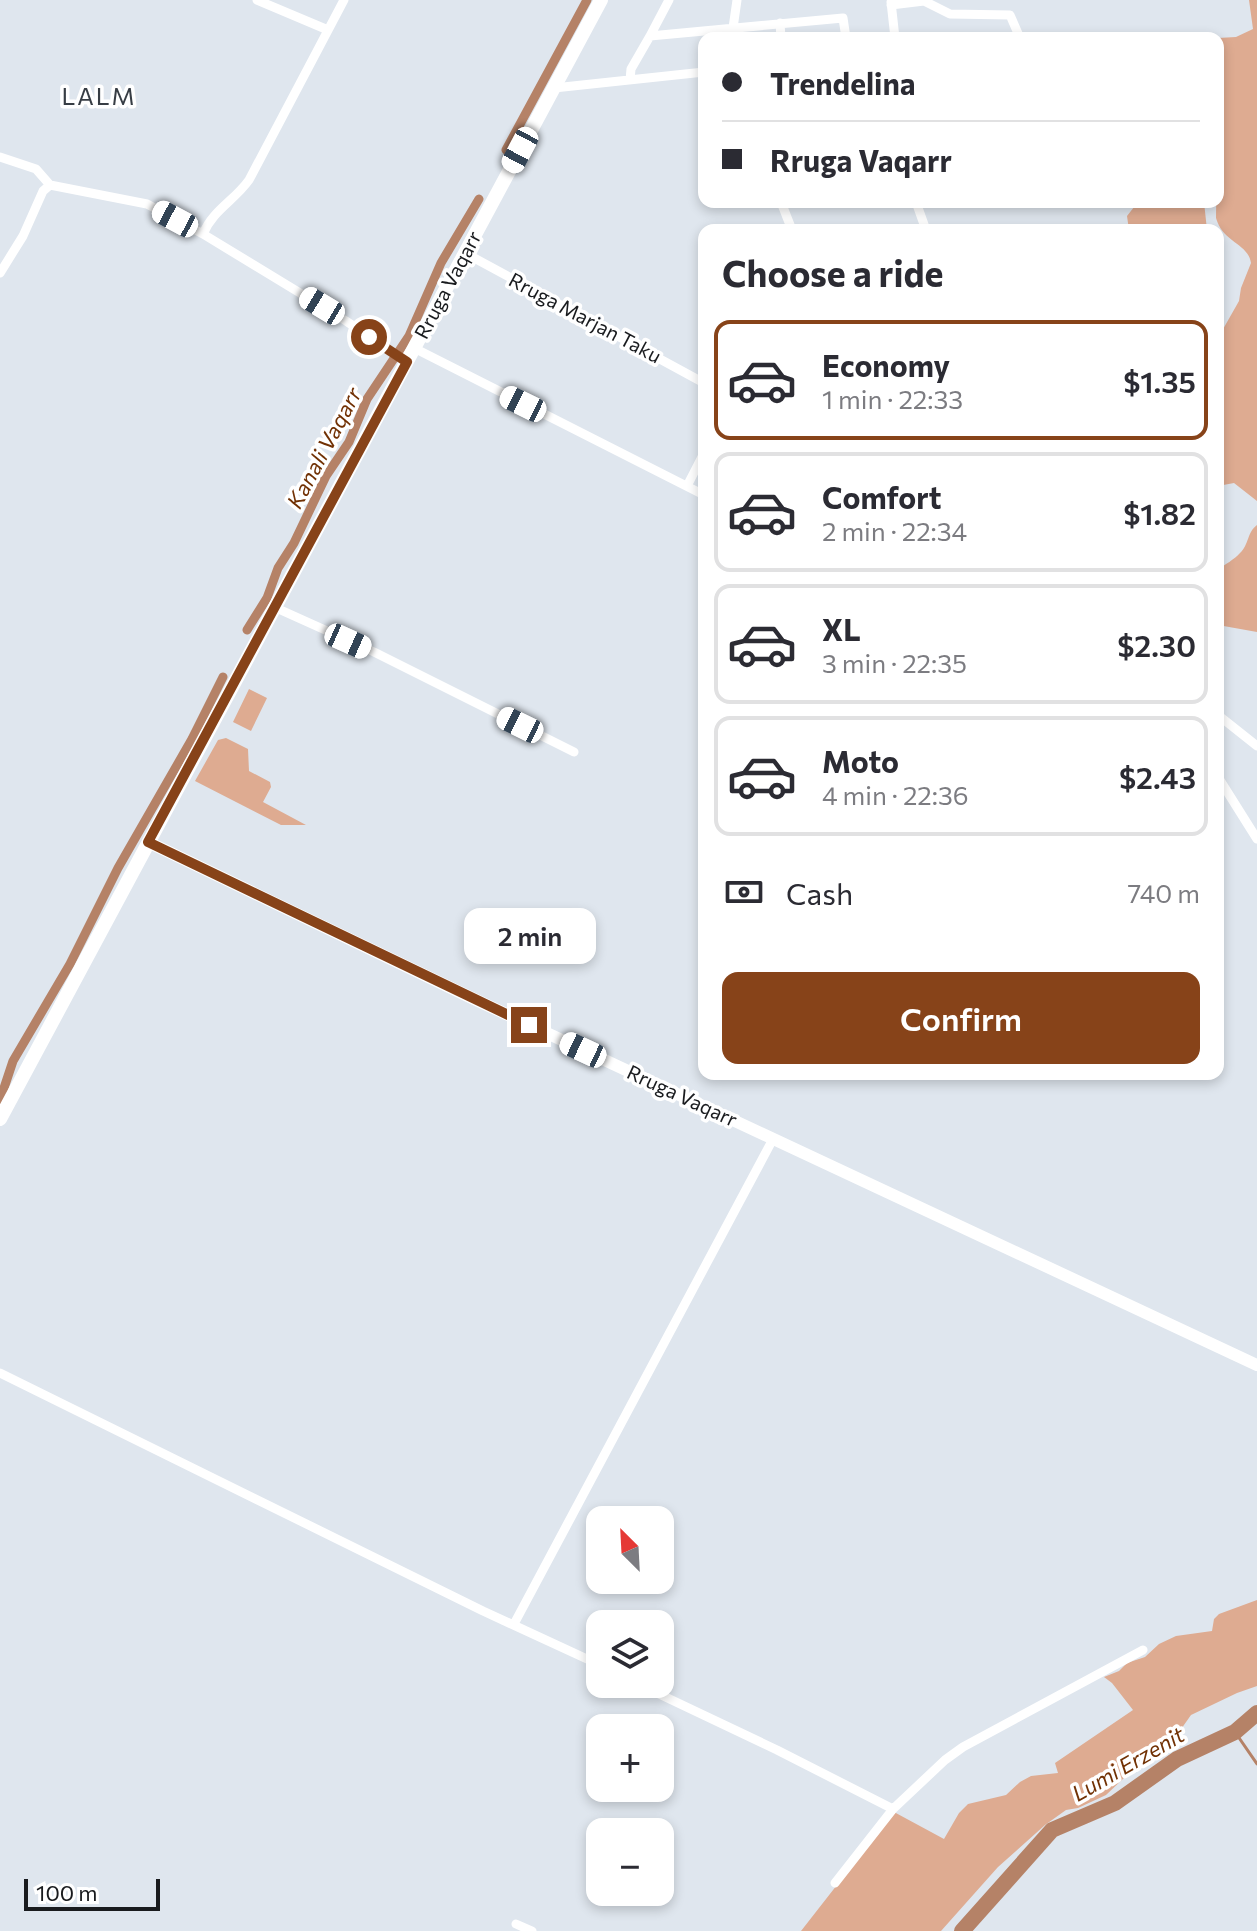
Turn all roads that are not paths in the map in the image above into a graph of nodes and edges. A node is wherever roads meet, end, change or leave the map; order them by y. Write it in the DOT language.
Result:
graph roads {
  1 [pos="257,0"];
  2 [pos="344,0"];
  3 [pos="601,0"];
  4 [pos="669,0"];
  5 [pos="737,0"];
  6 [pos="891,2"];
  7 [pos="780,23"];
  8 [pos="733,28"];
  9 [pos="328,30"];
  10 [pos="781,32"];
  11 [pos="845,32"];
  12 [pos="894,32"];
  13 [pos="1017,32"];
  14 [pos="650,36"];
  15 [pos="698,73"];
  16 [pos="630,80"];
  17 [pos="554,88"];
  18 [pos="0,157"];
  19 [pos="50,185"];
  20 [pos="203,234"];
  21 [pos="465,253"];
  22 [pos="0,273"];
  23 [pos="414,348"];
  24 [pos="400,358"];
  25 [pos="698,380"];
  26 [pos="698,465"];
  27 [pos="687,486"];
  28 [pos="698,492"];
  29 [pos="274,607"];
  30 [pos="1224,720"];
  31 [pos="1257,746"];
  32 [pos="574,752"];
  33 [pos="1224,787"];
  34 [pos="1257,839"];
  35 [pos="148,842"];
  36 [pos="0,1119"];
  37 [pos="773,1139"];
  38 [pos="1257,1365"];
  39 [pos="0,1373"];
  40 [pos="514,1624"];
  41 [pos="1143,1650"];
  42 [pos="586,1658"];
  43 [pos="667,1698"];
  44 [pos="893,1809"];
  45 [pos="835,1883"];
  46 [pos="516,1924"];
  47 [pos="532,1931"];
  1 -- 9 [label="street"];
  2 -- 9 [label="street"];
  3 -- 17 [label="main road, Rruga Vaqarr"];
  4 -- 14 [label="street"];
  5 -- 8 [label="street"];
  6 -- 12 [label="street"];
  6 -- 13 [label="street"];
  7 -- 8 [label="street"];
  7 -- 10 [label="street"];
  7 -- 11 [label="street"];
  8 -- 14 [label="street"];
  9 -- 20 [label="street"];
  14 -- 16 [label="street"];
  15 -- 16 [label="street"];
  16 -- 17 [label="street"];
  17 -- 21 [label="main road, Rruga Vaqarr"];
  18 -- 19 [label="street"];
  19 -- 20 [label="street"];
  19 -- 22 [label="street"];
  20 -- 24 [label="street"];
  21 -- 23 [label="main road, Rruga Vaqarr"];
  21 -- 25 [label="street, Rruga Marjan Taku"];
  23 -- 24 [label="main road, Rruga Vaqarr"];
  23 -- 27 [label="street"];
  24 -- 29 [label="main road, Rruga Vaqarr"];
  26 -- 27 [label="street"];
  27 -- 28 [label="street"];
  29 -- 32 [label="street"];
  29 -- 35 [label="main road, Rruga Vaqarr"];
  30 -- 31 [label="street"];
  33 -- 34 [label="street"];
  35 -- 36 [label="main road"];
  35 -- 37 [label="main road, Rruga Vaqarr"];
  37 -- 38 [label="main road, Rruga Vaqarr"];
  37 -- 40 [label="street"];
  39 -- 40 [label="street"];
  40 -- 42 [label="street"];
  41 -- 44 [label="street"];
  43 -- 44 [label="street"];
  44 -- 45 [label="street"];
  46 -- 47 [label="street"];
}
